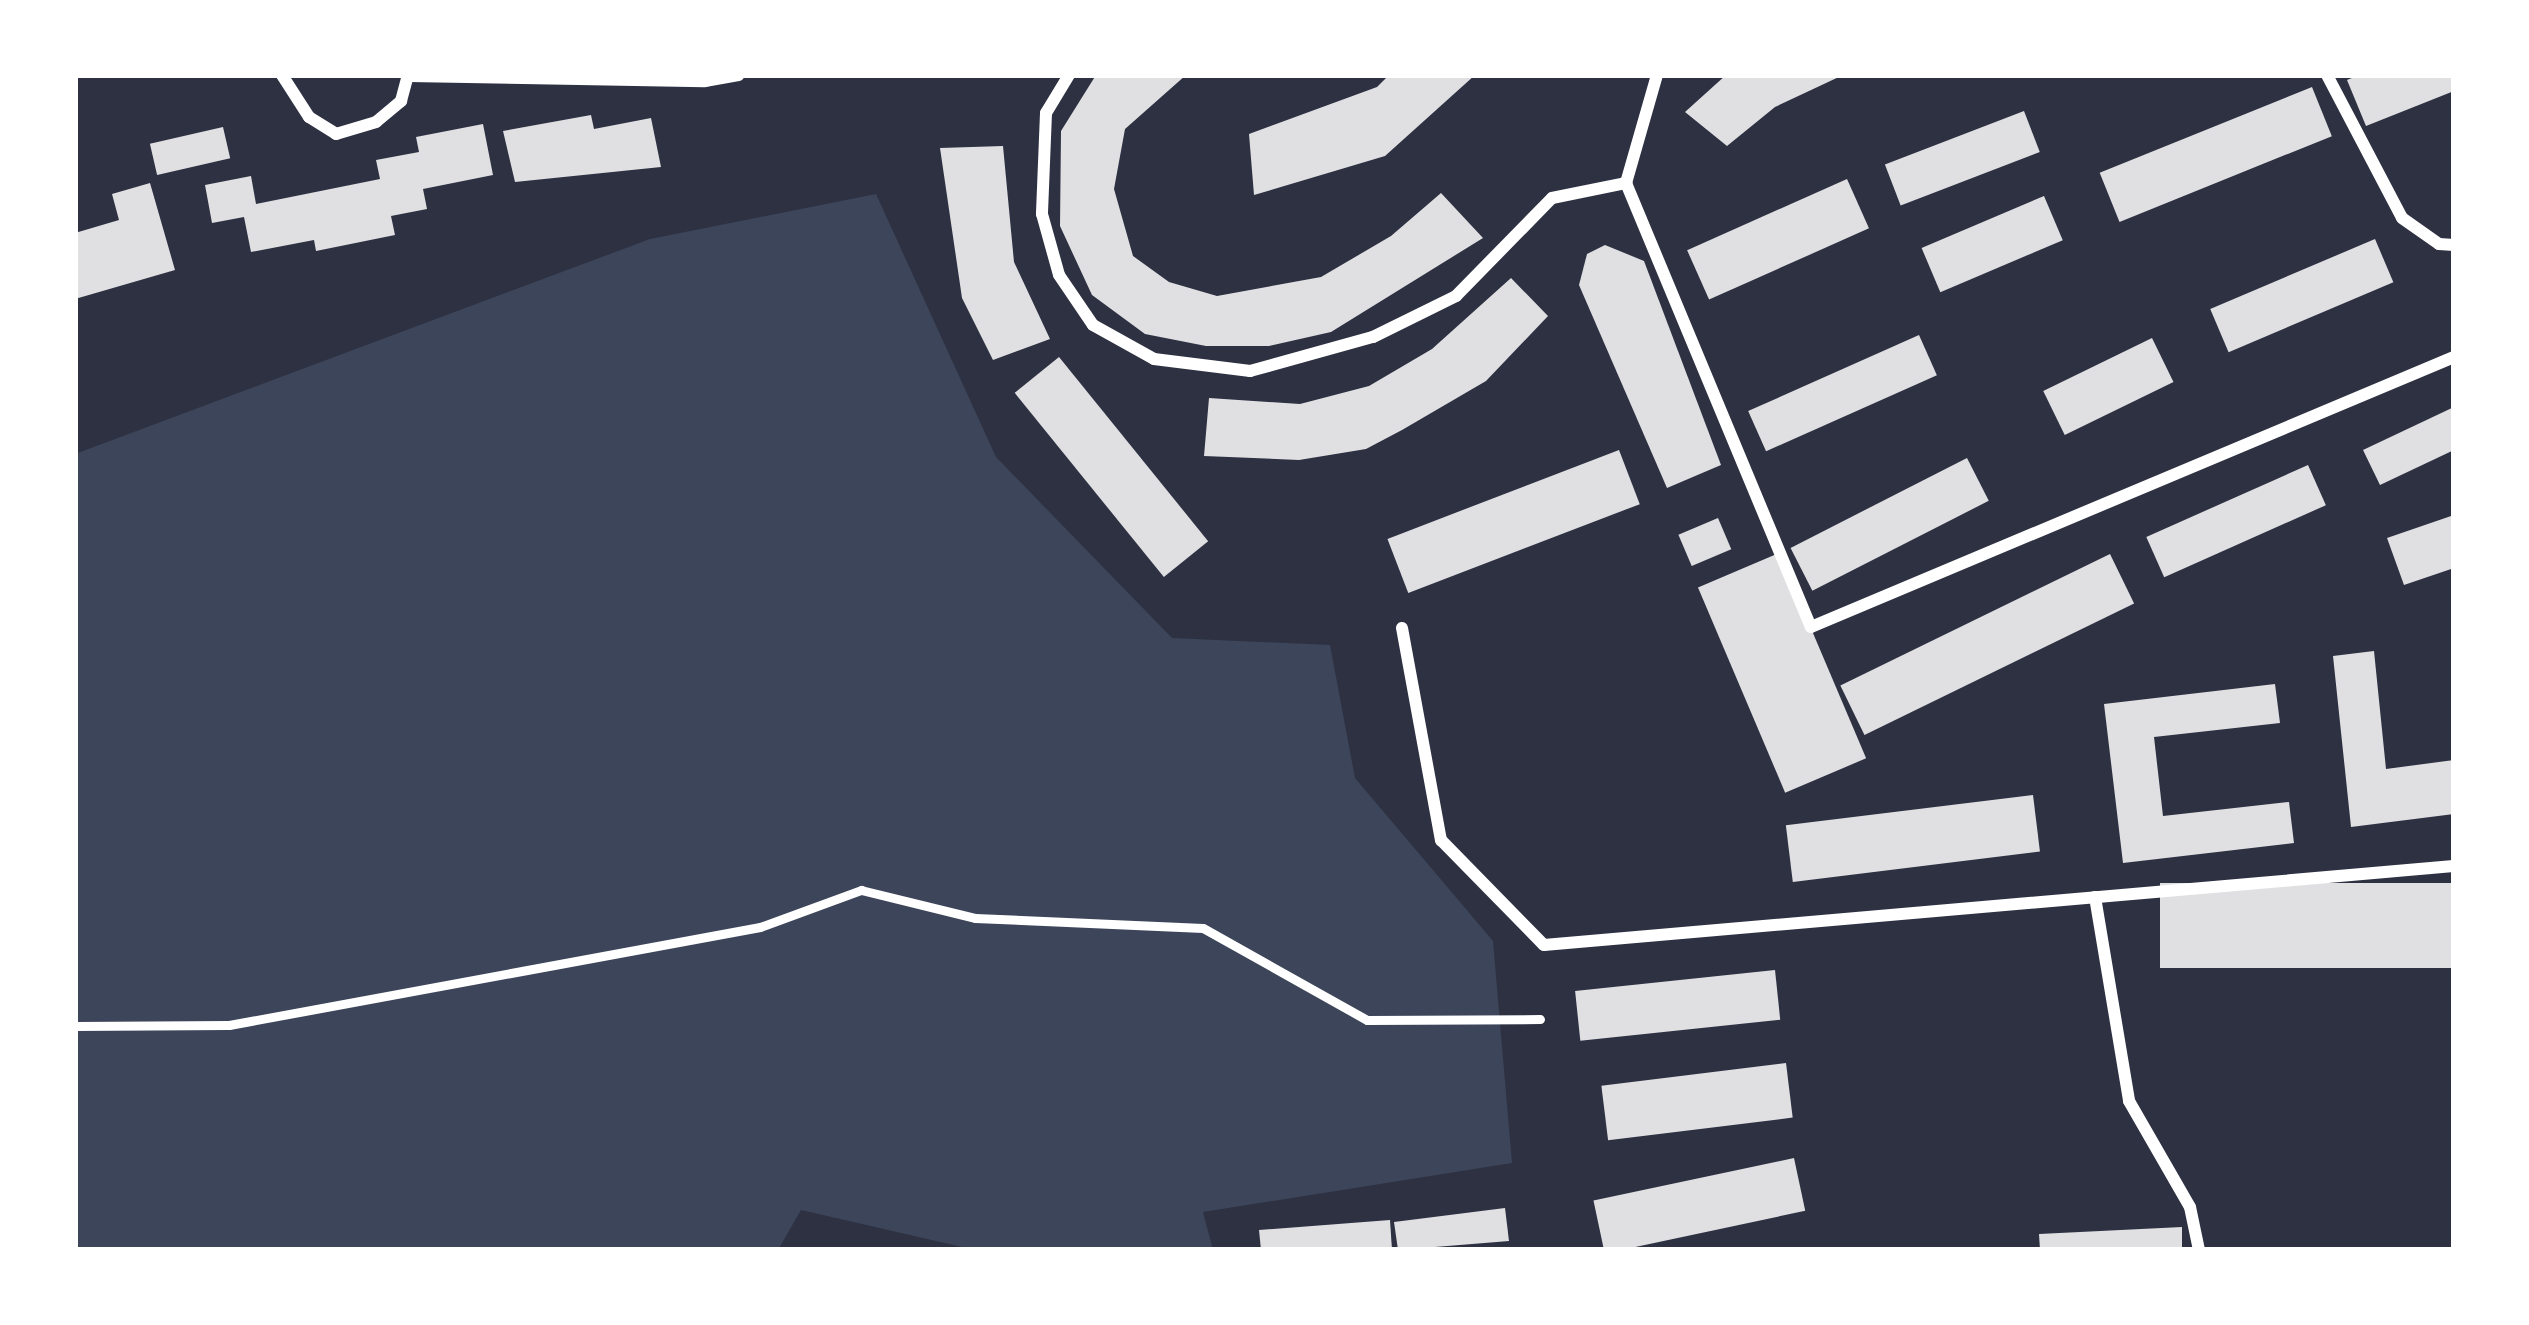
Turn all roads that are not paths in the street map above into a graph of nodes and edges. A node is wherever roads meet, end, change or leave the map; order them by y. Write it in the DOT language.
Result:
graph roads {
  1 [pos="282,75"];
  2 [pos="738,75"];
  3 [pos="1070,75"];
  4 [pos="1657,75"];
  5 [pos="2327,75"];
  6 [pos="409,76"];
  7 [pos="1627,183"];
  8 [pos="2454,245"];
  9 [pos="2454,357"];
  10 [pos="1402,628"];
  11 [pos="2454,866"];
  12 [pos="2095,897"];
  13 [pos="1540,1019"];
  14 [pos="75,1026"];
  15 [pos="2199,1250"];
  1 -- 6 [label="street"];
  2 -- 6 [label="street"];
  3 -- 7 [label="street"];
  4 -- 7 [label="street"];
  5 -- 8 [label="street"];
  7 -- 9 [label="street"];
  10 -- 12 [label="street"];
  11 -- 12 [label="street"];
  12 -- 15 [label="street"];
  13 -- 14 [label="street"];
}
